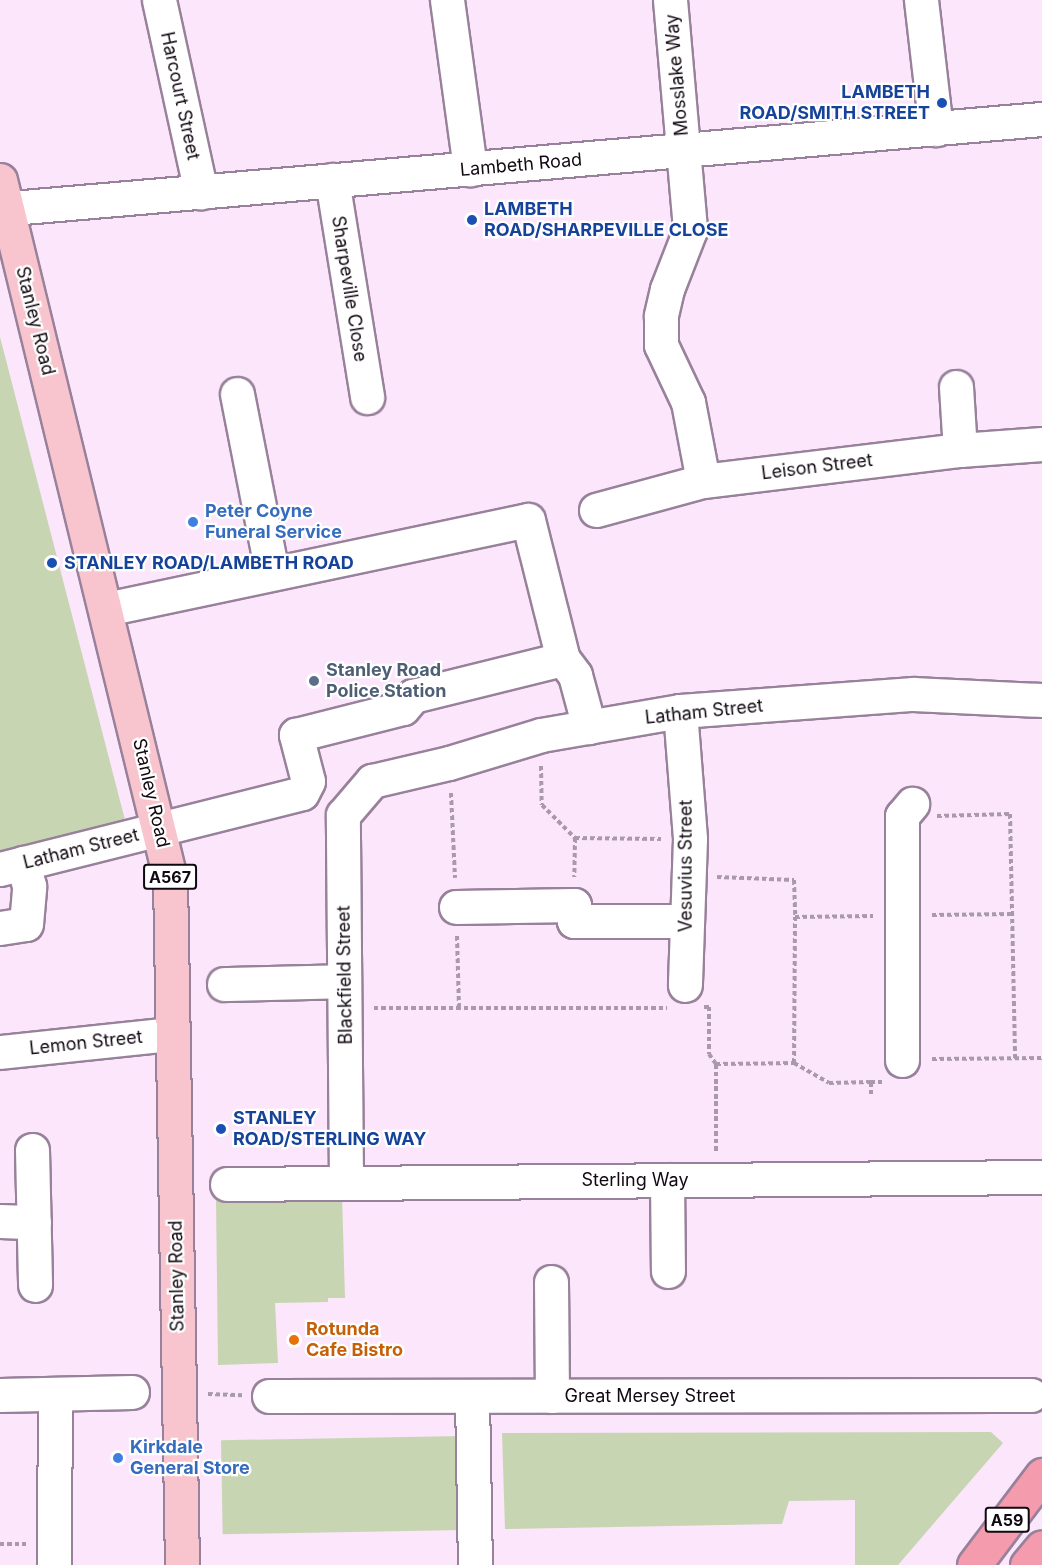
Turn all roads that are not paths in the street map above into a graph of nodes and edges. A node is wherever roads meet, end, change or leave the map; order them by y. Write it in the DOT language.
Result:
graph roads {
  1 [pos="159,0"];
  2 [pos="447,0"];
  3 [pos="670,0"];
  4 [pos="921,0"];
  5 [pos="1042,119"];
  6 [pos="936,129"];
  7 [pos="684,151"];
  8 [pos="470,169"];
  9 [pos="332,180"];
  10 [pos="201,192"];
  11 [pos="2,199"];
  12 [pos="954,385"];
  13 [pos="237,394"];
  14 [pos="367,397"];
  15 [pos="1042,444"];
  16 [pos="960,450"];
  17 [pos="703,481"];
  18 [pos="596,510"];
  19 [pos="272,572"];
  20 [pos="106,609"];
  21 [pos="563,658"];
  22 [pos="1042,700"];
  23 [pos="680,711"];
  24 [pos="589,727"];
  25 [pos="372,781"];
  26 [pos="907,810"];
  27 [pos="162,830"];
  28 [pos="12,866"];
  29 [pos="456,907"];
  30 [pos="685,921"];
  31 [pos="0,928"];
  32 [pos="225,984"];
  33 [pos="345,995"];
  34 [pos="686,1000"];
  35 [pos="172,1034"];
  36 [pos="0,1052"];
  37 [pos="902,1060"];
  38 [pos="32,1150"];
  39 [pos="1042,1177"];
  40 [pos="346,1180"];
  41 [pos="667,1180"];
  42 [pos="227,1184"];
  43 [pos="0,1221"];
  44 [pos="34,1222"];
  45 [pos="668,1270"];
  46 [pos="551,1282"];
  47 [pos="35,1286"];
  48 [pos="132,1392"];
  49 [pos="0,1395"];
  50 [pos="55,1395"];
  51 [pos="1032,1395"];
  52 [pos="269,1396"];
  53 [pos="472,1396"];
  54 [pos="552,1396"];
  55 [pos="1042,1475"];
  56 [pos="1042,1546"];
  57 [pos="54,1565"];
  58 [pos="182,1565"];
  59 [pos="475,1565"];
  60 [pos="974,1565"];
  61 [pos="1027,1565"];
  1 -- 10 [label="street, Harcourt Street"];
  2 -- 8 [label="street"];
  3 -- 7 [label="street, Mosslake Way"];
  4 -- 6 [label="street"];
  5 -- 6 [label="street, Lambeth Road"];
  6 -- 7 [label="street, Lambeth Road"];
  7 -- 8 [label="street, Lambeth Road"];
  7 -- 17 [label="street, Mosslake Way"];
  8 -- 9 [label="street, Lambeth Road"];
  9 -- 10 [label="street, Lambeth Road"];
  9 -- 14 [label="street, Sharpeville Close"];
  10 -- 11 [label="street, Lambeth Road"];
  11 -- 20 [label="main road, Stanley Road / A567"];
  12 -- 16 [label="street"];
  13 -- 19 [label="street"];
  15 -- 16 [label="street, Leison Street"];
  16 -- 17 [label="street, Leison Street"];
  17 -- 18 [label="street, Leison Street"];
  19 -- 20 [label="street"];
  19 -- 21 [label="street"];
  20 -- 27 [label="main road, Stanley Road / A567"];
  21 -- 24 [label="street"];
  21 -- 27 [label="street, Latham Street"];
  22 -- 23 [label="street, Latham Street"];
  23 -- 24 [label="street, Latham Street"];
  23 -- 30 [label="street, Vesuvius Street"];
  24 -- 25 [label="street, Latham Street"];
  25 -- 33 [label="street, Blackfield Street"];
  26 -- 37 [label="street"];
  27 -- 28 [label="street, Latham Street"];
  27 -- 35 [label="main road, Stanley Road / A567"];
  28 -- 31 [label="street"];
  29 -- 30 [label="street"];
  30 -- 34 [label="street, Vesuvius Street"];
  32 -- 33 [label="street"];
  33 -- 40 [label="street, Blackfield Street"];
  35 -- 36 [label="street, Lemon Street"];
  35 -- 58 [label="main road, Stanley Road / A567"];
  38 -- 44 [label="street"];
  39 -- 41 [label="street, Sterling Way"];
  40 -- 41 [label="street, Sterling Way"];
  40 -- 42 [label="street, Sterling Way"];
  41 -- 45 [label="street"];
  43 -- 44 [label="street"];
  44 -- 47 [label="street"];
  46 -- 54 [label="street"];
  48 -- 50 [label="street"];
  49 -- 50 [label="street"];
  50 -- 57 [label="street"];
  51 -- 54 [label="street, Great Mersey Street"];
  52 -- 53 [label="street, Great Mersey Street"];
  53 -- 54 [label="street, Great Mersey Street"];
  53 -- 59 [label="street"];
  55 -- 60 [label="highway, A59"];
  56 -- 61 [label="highway, A59"];
}
